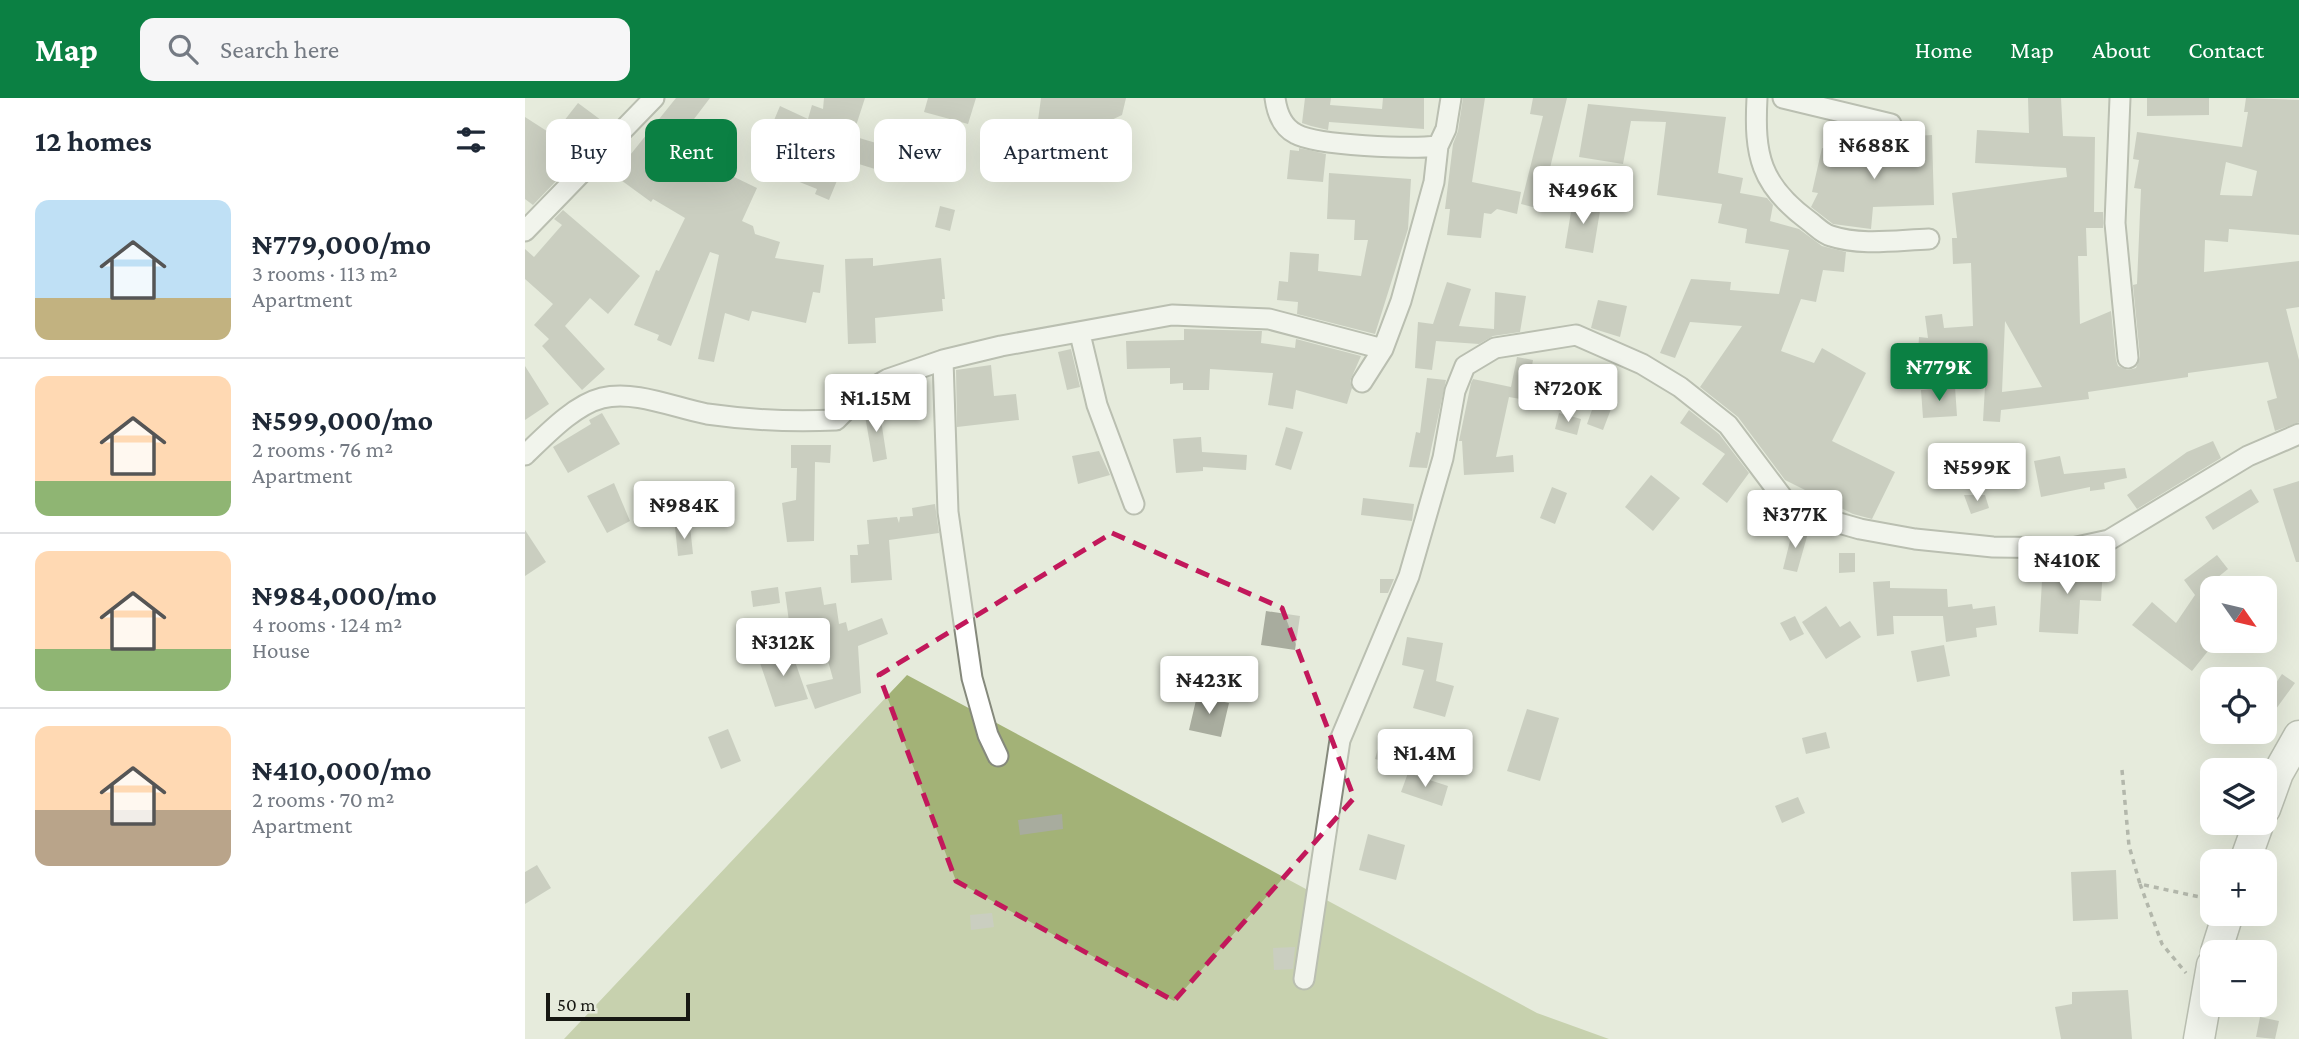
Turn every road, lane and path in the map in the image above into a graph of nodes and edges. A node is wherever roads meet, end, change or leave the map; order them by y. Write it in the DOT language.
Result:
graph roads {
  1 [pos="654,98"];
  2 [pos="1275,98"];
  3 [pos="1451,98"];
  4 [pos="1757,98"];
  5 [pos="1783,98"];
  6 [pos="2120,98"];
  7 [pos="1891,124"];
  8 [pos="1438,146"];
  9 [pos="525,231"];
  10 [pos="1929,239"];
  11 [pos="1080,334"];
  12 [pos="1383,349"];
  13 [pos="2128,358"];
  14 [pos="943,360"];
  15 [pos="1362,382"];
  16 [pos="2299,434"];
  17 [pos="525,455"];
  18 [pos="1134,504"];
  19 [pos="2299,736"];
  20 [pos="998,756"];
  21 [pos="2122,770"];
  22 [pos="2277,777"];
  23 [pos="2140,884"];
  24 [pos="2200,897"];
  25 [pos="2199,969"];
  26 [pos="1304,979"];
  27 [pos="2199,1039"];
  1 -- 9 [label="street"];
  2 -- 8 [label="street"];
  3 -- 8 [label="street"];
  4 -- 10 [label="street"];
  5 -- 7 [label="street"];
  6 -- 13 [label="street"];
  8 -- 12 [label="street"];
  11 -- 12 [label="street"];
  11 -- 14 [label="street"];
  11 -- 18 [label="street"];
  12 -- 15 [label="street"];
  14 -- 17 [label="street"];
  14 -- 20 [label="street"];
  16 -- 26 [label="street"];
  19 -- 22 [label="main road"];
  21 -- 23 [label="path"];
  23 -- 24 [label="path"];
  23 -- 25 [label="path"];
  25 -- 27 [label="main road"];
}
